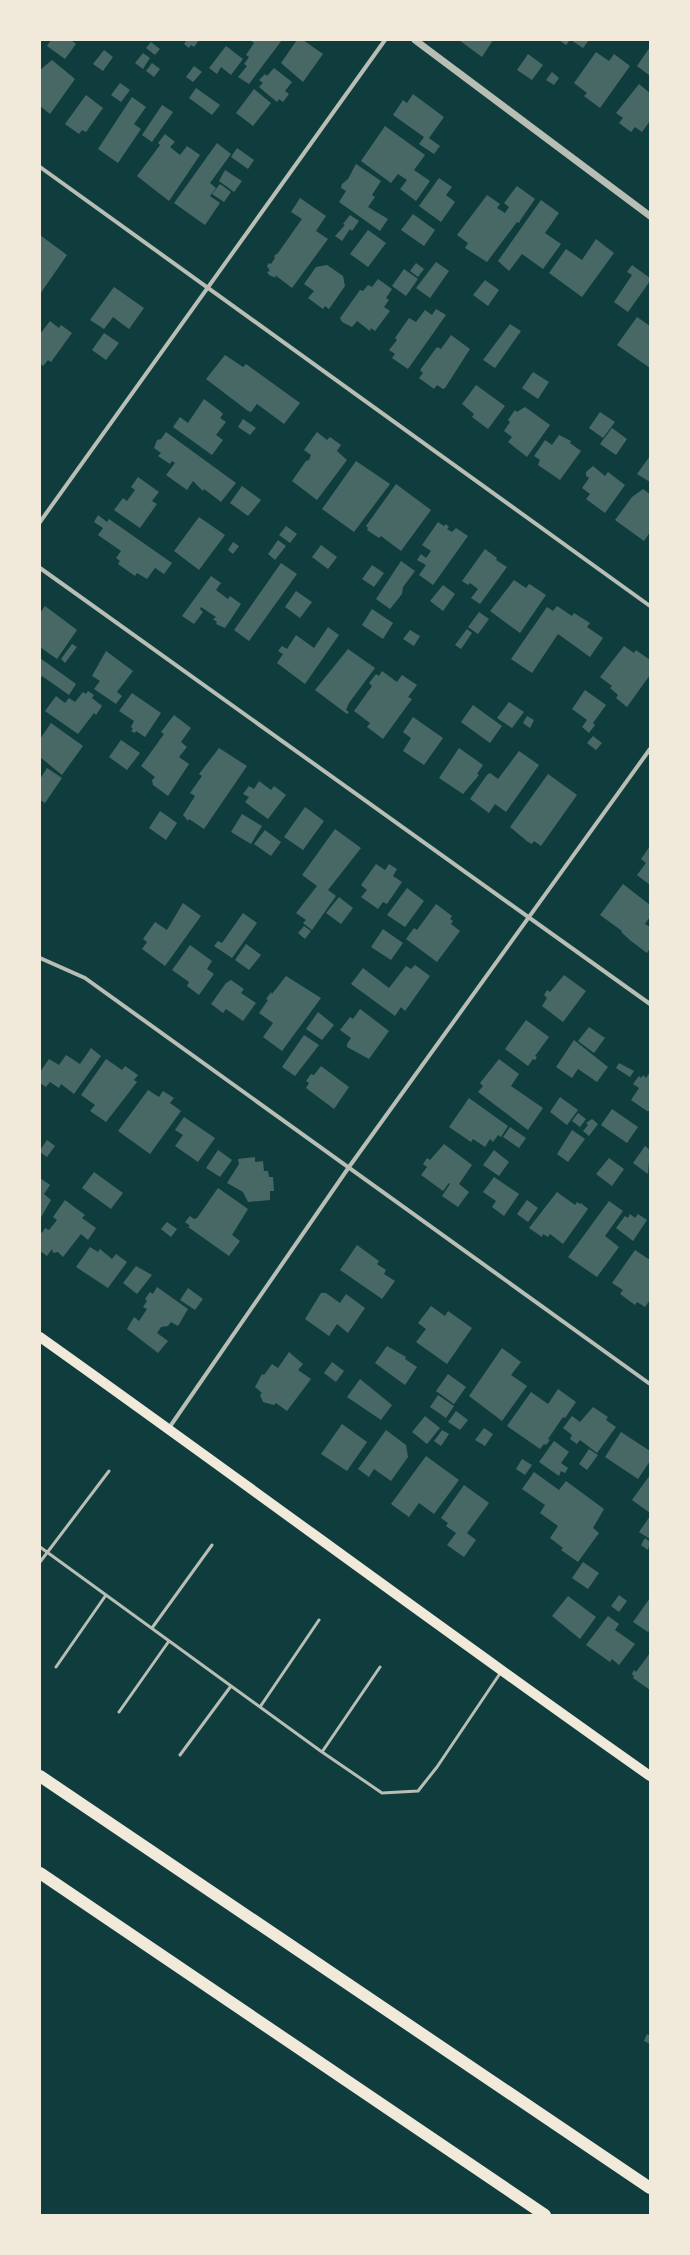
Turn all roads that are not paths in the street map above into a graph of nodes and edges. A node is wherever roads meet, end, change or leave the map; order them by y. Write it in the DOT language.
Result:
graph roads {
  1 [pos="385,40"];
  2 [pos="414,40"];
  3 [pos="40,167"];
  4 [pos="650,216"];
  5 [pos="208,288"];
  6 [pos="40,522"];
  7 [pos="40,568"];
  8 [pos="650,606"];
  9 [pos="650,748"];
  10 [pos="529,918"];
  11 [pos="40,958"];
  12 [pos="650,1004"];
  13 [pos="349,1167"];
  14 [pos="40,1337"];
  15 [pos="650,1384"];
  16 [pos="169,1429"];
  17 [pos="109,1471"];
  18 [pos="212,1545"];
  19 [pos="40,1547"];
  20 [pos="47,1552"];
  21 [pos="40,1562"];
  22 [pos="106,1595"];
  23 [pos="318,1620"];
  24 [pos="152,1628"];
  25 [pos="169,1641"];
  26 [pos="56,1667"];
  27 [pos="380,1667"];
  28 [pos="501,1672"];
  29 [pos="231,1686"];
  30 [pos="260,1707"];
  31 [pos="119,1712"];
  32 [pos="322,1752"];
  33 [pos="180,1755"];
  34 [pos="40,1776"];
  35 [pos="650,1776"];
  36 [pos="40,1873"];
  37 [pos="650,2188"];
  38 [pos="545,2215"];
  1 -- 5 [label="street"];
  2 -- 4 [label="street"];
  3 -- 5 [label="street"];
  5 -- 6 [label="street"];
  5 -- 8 [label="street"];
  7 -- 10 [label="street"];
  9 -- 10 [label="street"];
  10 -- 12 [label="street"];
  10 -- 13 [label="street"];
  11 -- 13 [label="street"];
  13 -- 15 [label="street"];
  13 -- 16 [label="street"];
  14 -- 16 [label="main road"];
  16 -- 28 [label="main road"];
  17 -- 20 [label="lane"];
  18 -- 24 [label="lane"];
  19 -- 20 [label="lane"];
  20 -- 21 [label="lane"];
  20 -- 22 [label="lane"];
  22 -- 24 [label="lane"];
  22 -- 26 [label="lane"];
  23 -- 30 [label="lane"];
  24 -- 25 [label="lane"];
  25 -- 29 [label="lane"];
  25 -- 31 [label="lane"];
  27 -- 32 [label="lane"];
  28 -- 32 [label="lane"];
  28 -- 35 [label="main road"];
  29 -- 30 [label="lane"];
  29 -- 33 [label="lane"];
  30 -- 32 [label="lane"];
  34 -- 37 [label="highway"];
  36 -- 38 [label="highway"];
}
